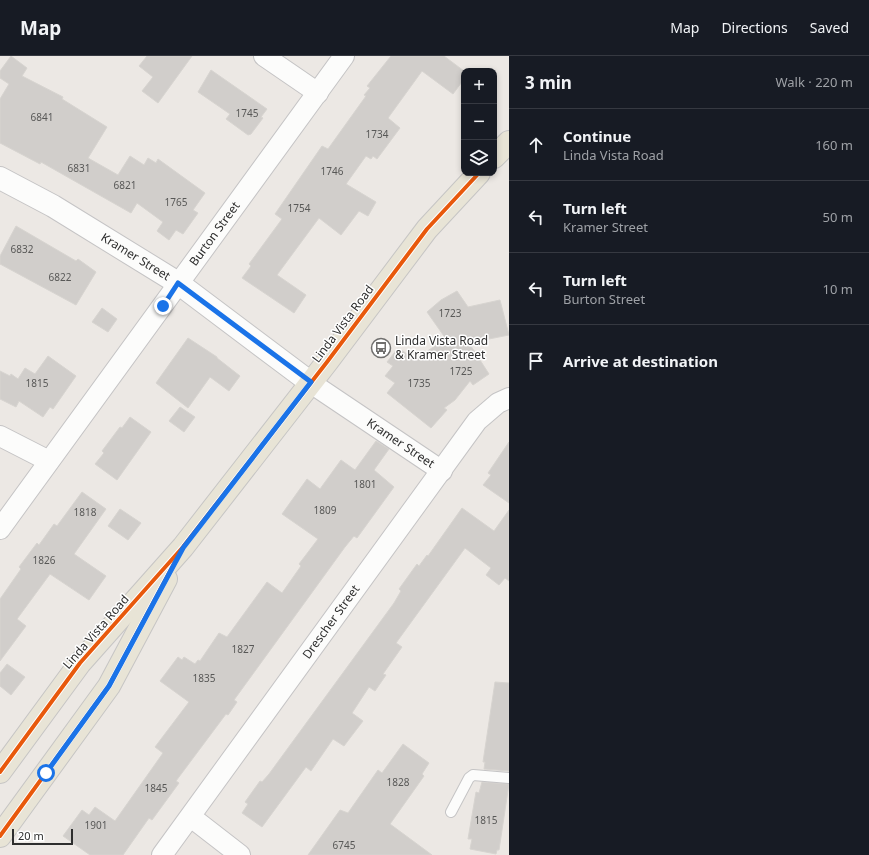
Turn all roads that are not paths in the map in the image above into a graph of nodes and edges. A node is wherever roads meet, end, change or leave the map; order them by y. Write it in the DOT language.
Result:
graph roads {
  1 [pos="264,56"];
  2 [pos="344,56"];
  3 [pos="318,93"];
  4 [pos="509,142"];
  5 [pos="497,154"];
  6 [pos="476,176"];
  7 [pos="0,178"];
  8 [pos="178,283"];
  9 [pos="311,382"];
  10 [pos="509,398"];
  11 [pos="0,436"];
  12 [pos="49,461"];
  13 [pos="442,471"];
  14 [pos="0,529"];
  15 [pos="183,548"];
  16 [pos="0,772"];
  17 [pos="509,778"];
  18 [pos="451,812"];
  19 [pos="191,817"];
  20 [pos="0,836"];
  21 [pos="162,855"];
  22 [pos="240,855"];
  1 -- 3 [label="street"];
  2 -- 3 [label="street, Burton Street"];
  3 -- 8 [label="street, Burton Street"];
  4 -- 5 [label="main road"];
  6 -- 9 [label="main road, Linda Vista Road"];
  7 -- 8 [label="street, Kramer Street"];
  8 -- 9 [label="street, Kramer Street"];
  8 -- 12 [label="street, Burton Street"];
  9 -- 13 [label="street, Kramer Street"];
  9 -- 15 [label="main road, Linda Vista Road"];
  10 -- 13 [label="street, Drescher Street"];
  11 -- 12 [label="street"];
  12 -- 14 [label="street, Burton Street"];
  13 -- 19 [label="street, Drescher Street"];
  15 -- 16 [label="main road, Linda Vista Road"];
  15 -- 20 [label="main road, Linda Vista Road"];
  17 -- 18 [label="lane"];
  19 -- 21 [label="street, Drescher Street"];
  19 -- 22 [label="street"];
}
